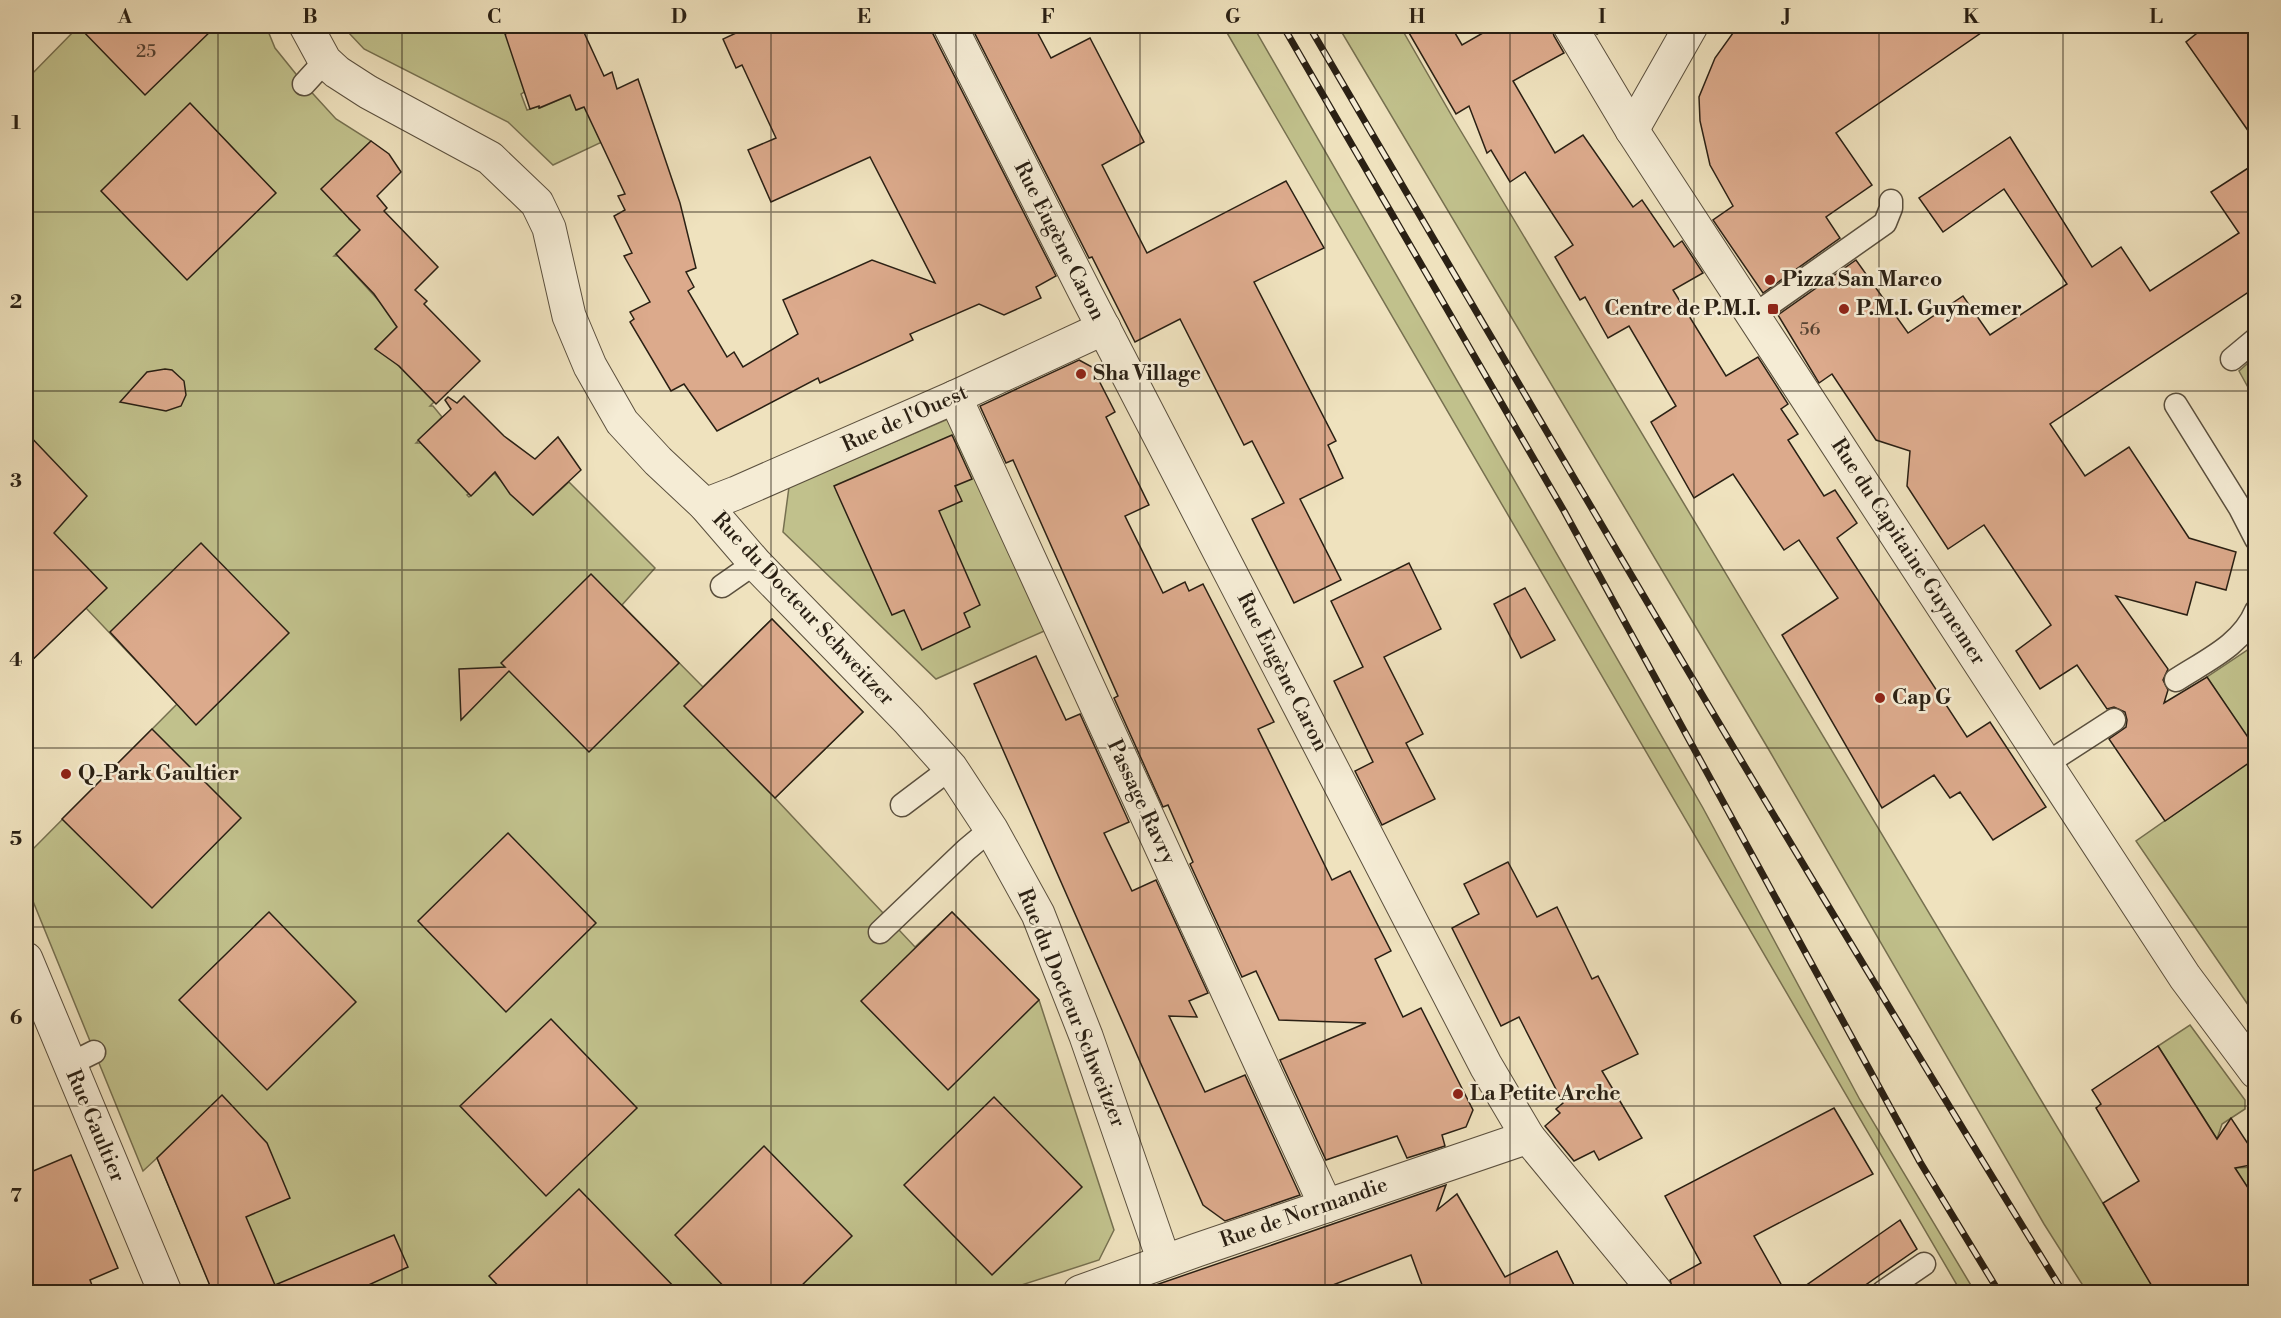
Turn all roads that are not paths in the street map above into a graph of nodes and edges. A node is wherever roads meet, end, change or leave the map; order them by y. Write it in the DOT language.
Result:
graph roads {
  1 [pos="306,26"];
  2 [pos="950,26"];
  3 [pos="1570,26"];
  4 [pos="1691,26"];
  5 [pos="1632,130"];
  6 [pos="1892,201"];
  7 [pos="1753,316"];
  8 [pos="1104,328"];
  9 [pos="2256,339"];
  10 [pos="2232,359"];
  11 [pos="955,397"];
  12 [pos="2176,405"];
  13 [pos="705,505"];
  14 [pos="2256,539"];
  15 [pos="755,563"];
  16 [pos="722,586"];
  17 [pos="2256,611"];
  18 [pos="2176,680"];
  19 [pos="2114,720"];
  20 [pos="2046,764"];
  21 [pos="951,768"];
  22 [pos="902,805"];
  23 [pos="991,829"];
  24 [pos="880,932"];
  25 [pos="26,959"];
  26 [pos="2256,1072"];
  27 [pos="1528,1137"];
  28 [pos="1326,1206"];
  29 [pos="1164,1261"];
  30 [pos="1924,1264"];
  31 [pos="165,1293"];
  32 [pos="1080,1293"];
  33 [pos="1656,1293"];
  34 [pos="1883,1293"];
  1 -- 13 [label="street, Rue du Docteur Schweitzer"];
  2 -- 8 [label="street, Rue Eugène Caron"];
  3 -- 5 [label="street, Rue du Capitaine Guynemer"];
  4 -- 5 [label="street"];
  5 -- 7 [label="street, Rue du Capitaine Guynemer"];
  6 -- 7 [label="lane"];
  7 -- 20 [label="street, Rue du Capitaine Guynemer"];
  8 -- 11 [label="street, Rue de l'Ouest"];
  8 -- 27 [label="street, Rue Eugène Caron"];
  9 -- 10 [label="lane"];
  11 -- 13 [label="street, Rue de l'Ouest"];
  11 -- 28 [label="street, Passage Ravry"];
  12 -- 14 [label="lane"];
  13 -- 15 [label="street, Rue du Docteur Schweitzer"];
  15 -- 16 [label="lane"];
  15 -- 21 [label="street, Rue du Docteur Schweitzer"];
  17 -- 18 [label="lane"];
  19 -- 20 [label="lane"];
  20 -- 26 [label="street, Rue du Capitaine Guynemer"];
  21 -- 22 [label="lane"];
  21 -- 23 [label="street, Rue du Docteur Schweitzer"];
  23 -- 24 [label="lane"];
  23 -- 29 [label="street, Rue du Docteur Schweitzer"];
  25 -- 31 [label="street, Rue Gaultier"];
  27 -- 28 [label="street, Rue de Normandie"];
  27 -- 33 [label="street, Rue Eugène Caron"];
  28 -- 29 [label="street, Rue de Normandie"];
  29 -- 32 [label="street, Rue de Normandie"];
  30 -- 34 [label="lane"];
}
